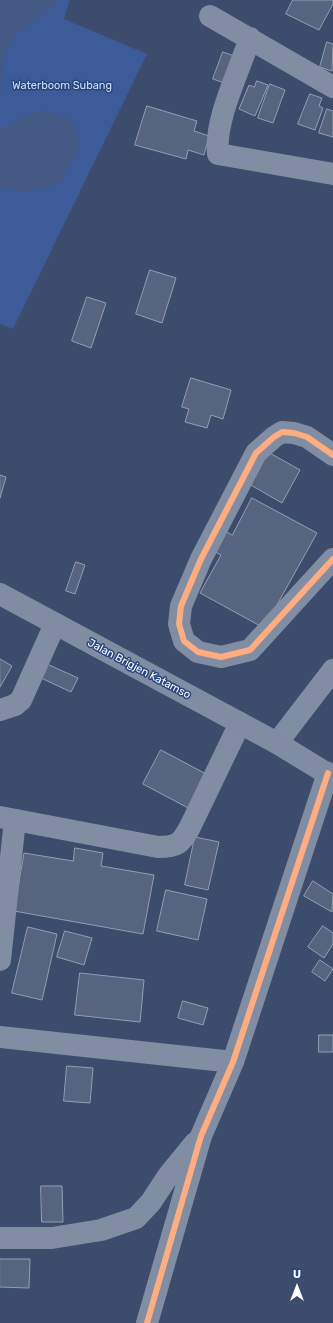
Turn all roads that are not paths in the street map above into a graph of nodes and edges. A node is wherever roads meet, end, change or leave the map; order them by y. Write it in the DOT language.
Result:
graph roads {
  1 [pos="210,16"];
  2 [pos="250,38"];
  3 [pos="333,87"];
  4 [pos="333,174"];
  5 [pos="333,455"];
  6 [pos="333,559"];
  7 [pos="0,594"];
  8 [pos="55,624"];
  9 [pos="333,670"];
  10 [pos="0,710"];
  11 [pos="240,723"];
  12 [pos="277,744"];
  13 [pos="330,775"];
  14 [pos="8,818"];
  15 [pos="0,960"];
  16 [pos="0,1037"];
  17 [pos="233,1062"];
  18 [pos="201,1136"];
  19 [pos="0,1238"];
  20 [pos="147,1323"];
  1 -- 2 [label="street"];
  2 -- 3 [label="street"];
  2 -- 4 [label="street"];
  5 -- 6 [label="street"];
  7 -- 8 [label="main road, Jalan Brigjen Katamso"];
  8 -- 10 [label="street"];
  8 -- 11 [label="main road, Jalan Brigjen Katamso"];
  9 -- 12 [label="street"];
  11 -- 12 [label="main road, Jalan Brigjen Katamso"];
  11 -- 14 [label="street"];
  12 -- 13 [label="main road, Jalan Brigjen Katamso"];
  13 -- 17 [label="street"];
  14 -- 15 [label="street"];
  16 -- 17 [label="street"];
  17 -- 18 [label="street"];
  18 -- 19 [label="street"];
  18 -- 20 [label="street"];
}
